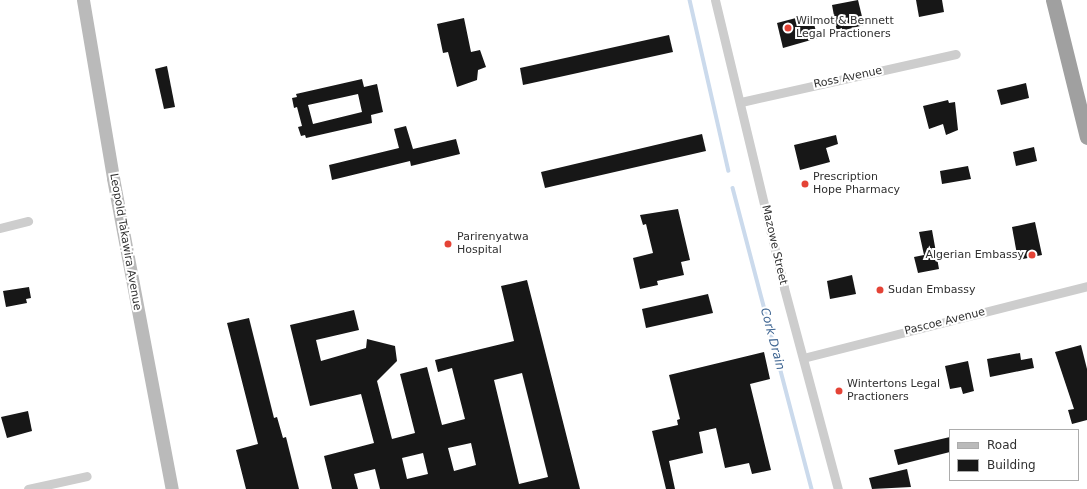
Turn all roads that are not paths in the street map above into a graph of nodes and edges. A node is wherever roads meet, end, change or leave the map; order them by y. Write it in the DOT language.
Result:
graph roads {
  1 [pos="83,0"];
  2 [pos="715,0"];
  3 [pos="1053,0"];
  4 [pos="956,54"];
  5 [pos="741,102"];
  6 [pos="1087,137"];
  7 [pos="28,222"];
  8 [pos="0,228"];
  9 [pos="1087,286"];
  10 [pos="802,358"];
  11 [pos="87,476"];
  12 [pos="172,487"];
  13 [pos="28,489"];
  14 [pos="838,489"];
  1 -- 12 [label="main road, Leopold Takawira Avenue"];
  2 -- 5 [label="street, Mazowe Street"];
  3 -- 6 [label="highway"];
  4 -- 5 [label="street, Ross Avenue"];
  5 -- 10 [label="street, Mazowe Street"];
  7 -- 8 [label="street"];
  9 -- 10 [label="street, Pascoe Avenue"];
  10 -- 14 [label="street, Mazowe Street"];
  11 -- 13 [label="street"];
}
